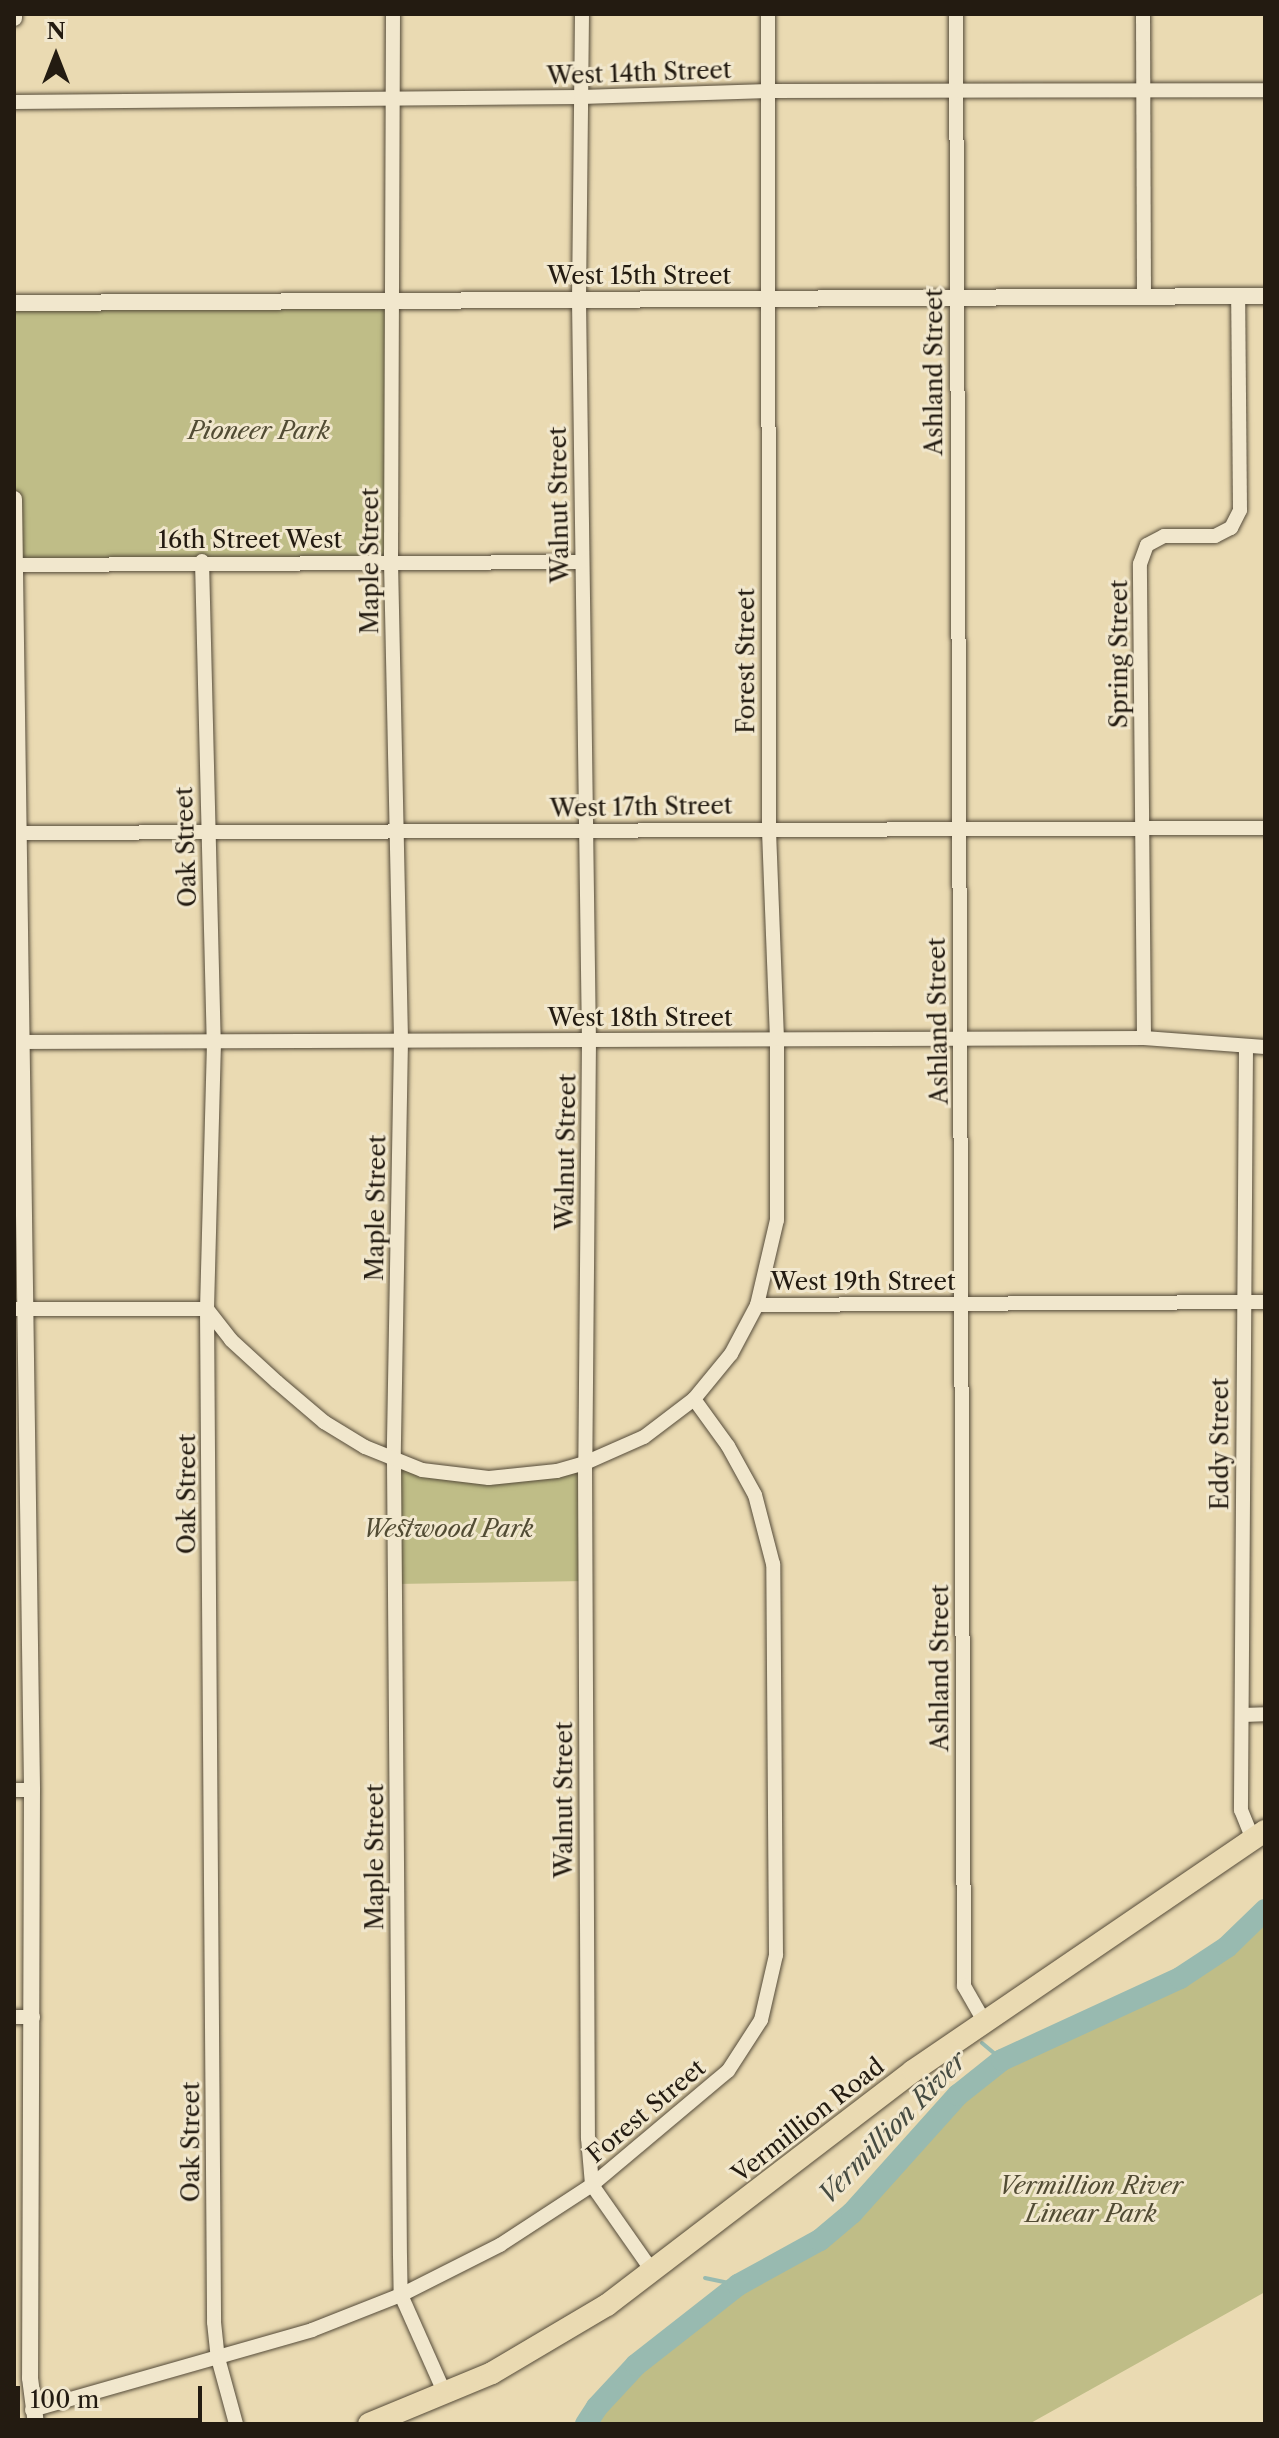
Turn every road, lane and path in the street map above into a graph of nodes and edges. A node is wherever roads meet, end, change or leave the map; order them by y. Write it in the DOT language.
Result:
graph roads {
  1 [pos="393,14"];
  2 [pos="582,14"];
  3 [pos="768,14"];
  4 [pos="956,14"];
  5 [pos="1143,14"];
  6 [pos="1265,90"];
  7 [pos="769,91"];
  8 [pos="956,92"];
  9 [pos="1144,92"];
  10 [pos="581,97"];
  11 [pos="394,99"];
  12 [pos="14,102"];
  13 [pos="1238,296"];
  14 [pos="1265,296"];
  15 [pos="1144,297"];
  16 [pos="956,299"];
  17 [pos="579,300"];
  18 [pos="766,300"];
  19 [pos="394,301"];
  20 [pos="14,303"];
  21 [pos="14,499"];
  22 [pos="202,561"];
  23 [pos="391,562"];
  24 [pos="581,562"];
  25 [pos="14,565"];
  26 [pos="769,828"];
  27 [pos="957,828"];
  28 [pos="1141,828"];
  29 [pos="1265,828"];
  30 [pos="207,830"];
  31 [pos="394,830"];
  32 [pos="586,831"];
  33 [pos="17,833"];
  34 [pos="962,1037"];
  35 [pos="1144,1038"];
  36 [pos="777,1039"];
  37 [pos="401,1040"];
  38 [pos="589,1040"];
  39 [pos="16,1042"];
  40 [pos="214,1042"];
  41 [pos="1246,1047"];
  42 [pos="1265,1047"];
  43 [pos="1265,1302"];
  44 [pos="1242,1303"];
  45 [pos="960,1304"];
  46 [pos="757,1305"];
  47 [pos="18,1309"];
  48 [pos="207,1309"];
  49 [pos="694,1399"];
  50 [pos="394,1462"];
  51 [pos="585,1463"];
  52 [pos="1265,1714"];
  53 [pos="1242,1715"];
  54 [pos="14,1790"];
  55 [pos="32,1790"];
  56 [pos="1259,1835"];
  57 [pos="14,2017"];
  58 [pos="33,2017"];
  59 [pos="984,2021"];
  60 [pos="592,2185"];
  61 [pos="653,2272"];
  62 [pos="401,2295"];
  63 [pos="218,2358"];
  64 [pos="445,2394"];
  65 [pos="34,2417"];
  66 [pos="236,2424"];
  67 [pos="369,2424"];
  1 -- 11 [label="street, Maple Street"];
  2 -- 10 [label="street, Walnut Street"];
  3 -- 7 [label="street, Forest Street"];
  4 -- 8 [label="street, Ashland Street"];
  5 -- 9 [label="street"];
  6 -- 9 [label="street, West 14th Street"];
  7 -- 8 [label="street, West 14th Street"];
  7 -- 10 [label="street, West 14th Street"];
  7 -- 18 [label="street, Forest Street"];
  8 -- 9 [label="street, West 14th Street"];
  8 -- 16 [label="street, Ashland Street"];
  9 -- 15 [label="street"];
  10 -- 11 [label="street, West 14th Street"];
  10 -- 17 [label="street, Walnut Street"];
  11 -- 12 [label="street, West 14th Street"];
  11 -- 19 [label="street, Maple Street"];
  13 -- 14 [label="street, West 15th Street"];
  13 -- 15 [label="street, West 15th Street"];
  13 -- 28 [label="street, Spring Street"];
  15 -- 16 [label="street, West 15th Street"];
  16 -- 18 [label="street, West 15th Street"];
  16 -- 27 [label="street, Ashland Street"];
  17 -- 18 [label="street, West 15th Street"];
  17 -- 19 [label="street, West 15th Street"];
  17 -- 24 [label="street, Walnut Street"];
  18 -- 26 [label="street, Forest Street"];
  19 -- 20 [label="street, West 15th Street"];
  19 -- 23 [label="street, Maple Street"];
  21 -- 25 [label="street"];
  22 -- 23 [label="street, 16th Street West"];
  22 -- 25 [label="street, 16th Street West"];
  22 -- 30 [label="street, Oak Street"];
  23 -- 24 [label="street, 16th Street West"];
  23 -- 31 [label="street, Maple Street"];
  24 -- 32 [label="street, Walnut Street"];
  25 -- 33 [label="street"];
  26 -- 27 [label="street, West 17th Street"];
  26 -- 32 [label="street, West 17th Street"];
  26 -- 36 [label="street, Forest Street"];
  27 -- 28 [label="street, West 17th Street"];
  27 -- 34 [label="street, Ashland Street"];
  28 -- 29 [label="street, West 17th Street"];
  28 -- 35 [label="street, Spring Street"];
  30 -- 31 [label="street, West 17th Street"];
  30 -- 33 [label="street, West 17th Street"];
  30 -- 40 [label="street, Oak Street"];
  31 -- 32 [label="street, West 17th Street"];
  31 -- 37 [label="street, Maple Street"];
  32 -- 38 [label="street, Walnut Street"];
  33 -- 39 [label="street"];
  34 -- 35 [label="street, West 18th Street"];
  34 -- 36 [label="street, West 18th Street"];
  34 -- 45 [label="street, Ashland Street"];
  35 -- 41 [label="street, West 18th Street"];
  36 -- 38 [label="street, West 18th Street"];
  36 -- 46 [label="street, Forest Street"];
  37 -- 38 [label="street, West 18th Street"];
  37 -- 40 [label="street, West 18th Street"];
  37 -- 50 [label="street, Maple Street"];
  38 -- 51 [label="street, Walnut Street"];
  39 -- 40 [label="street, West 18th Street"];
  39 -- 47 [label="street"];
  40 -- 48 [label="street, Oak Street"];
  41 -- 42 [label="street, West 18th Street"];
  41 -- 44 [label="street, Eddy Street"];
  43 -- 44 [label="street, West 19th Street"];
  44 -- 45 [label="street, West 19th Street"];
  44 -- 53 [label="street, Eddy Street"];
  45 -- 46 [label="street, West 19th Street"];
  45 -- 59 [label="street, Ashland Street"];
  46 -- 49 [label="street, West 19th Street"];
  47 -- 48 [label="street"];
  47 -- 55 [label="street"];
  48 -- 50 [label="street, West 19th Street"];
  48 -- 63 [label="street, Oak Street"];
  49 -- 51 [label="street, West 19th Street"];
  49 -- 60 [label="street, Forest Street"];
  50 -- 51 [label="street, West 19th Street"];
  50 -- 62 [label="street, Maple Street"];
  51 -- 60 [label="street, Walnut Street"];
  52 -- 53 [label="street"];
  53 -- 56 [label="street, Eddy Street"];
  54 -- 55 [label="street"];
  55 -- 58 [label="street"];
  56 -- 59 [label="main road, Vermillion Road"];
  57 -- 58 [label="street"];
  58 -- 65 [label="street"];
  59 -- 61 [label="main road, Vermillion Road"];
  60 -- 61 [label="street"];
  60 -- 62 [label="street, Forest Street"];
  61 -- 64 [label="main road, Vermillion Road"];
  62 -- 63 [label="street, Forest Street"];
  62 -- 64 [label="street, Maple Street"];
  63 -- 65 [label="street, Forest Street"];
  63 -- 66 [label="street, Oak Street"];
  64 -- 67 [label="main road, Vermillion Road"];
}
